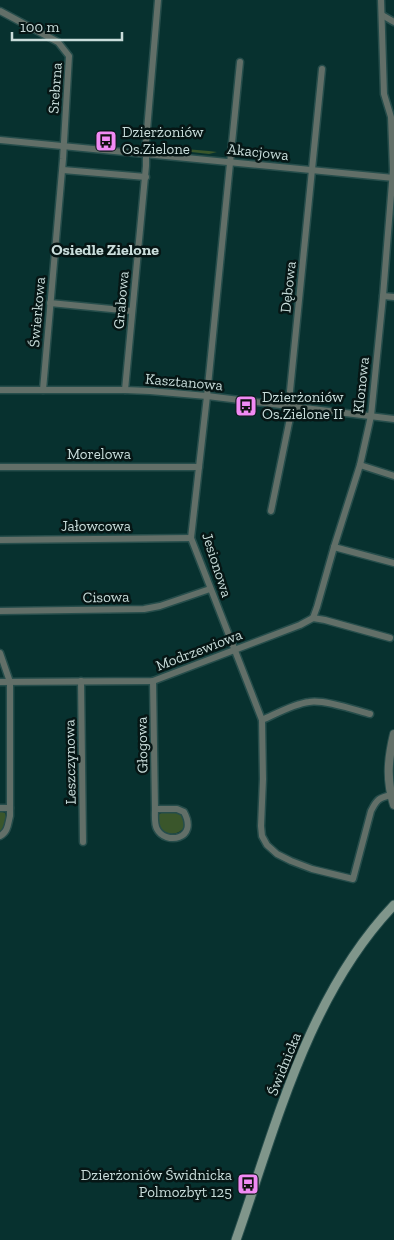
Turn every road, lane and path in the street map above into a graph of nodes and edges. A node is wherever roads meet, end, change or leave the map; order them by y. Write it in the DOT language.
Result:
graph roads {
  1 [pos="158,0"];
  2 [pos="381,0"];
  3 [pos="0,10"];
  4 [pos="382,16"];
  5 [pos="394,22"];
  6 [pos="240,62"];
  7 [pos="322,69"];
  8 [pos="0,140"];
  9 [pos="64,146"];
  10 [pos="146,154"];
  11 [pos="230,162"];
  12 [pos="62,170"];
  13 [pos="312,170"];
  14 [pos="146,177"];
  15 [pos="393,177"];
  16 [pos="383,296"];
  17 [pos="394,297"];
  18 [pos="50,303"];
  19 [pos="132,311"];
  20 [pos="0,390"];
  21 [pos="43,390"];
  22 [pos="125,390"];
  23 [pos="207,396"];
  24 [pos="290,406"];
  25 [pos="372,416"];
  26 [pos="394,419"];
  27 [pos="360,465"];
  28 [pos="0,467"];
  29 [pos="199,467"];
  30 [pos="394,476"];
  31 [pos="271,511"];
  32 [pos="191,538"];
  33 [pos="0,540"];
  34 [pos="334,547"];
  35 [pos="394,563"];
  36 [pos="210,588"];
  37 [pos="0,611"];
  38 [pos="313,618"];
  39 [pos="390,638"];
  40 [pos="234,650"];
  41 [pos="0,653"];
  42 [pos="81,681"];
  43 [pos="153,681"];
  44 [pos="0,682"];
  45 [pos="10,682"];
  46 [pos="370,714"];
  47 [pos="262,720"];
  48 [pos="394,734"];
  49 [pos="391,795"];
  50 [pos="394,805"];
  51 [pos="0,808"];
  52 [pos="10,808"];
  53 [pos="155,809"];
  54 [pos="0,836"];
  55 [pos="83,842"];
  56 [pos="394,899"];
  57 [pos="394,905"];
  58 [pos="386,913"];
  59 [pos="236,1240"];
  1 -- 10 [label="street, Grabowa"];
  2 -- 4 [label="street, Klonowa"];
  3 -- 9 [label="street, Srebrna"];
  4 -- 5 [label="street"];
  4 -- 15 [label="street, Klonowa"];
  6 -- 11 [label="street, Jesionowa"];
  7 -- 13 [label="street, Dębowa"];
  8 -- 9 [label="street, Akacjowa"];
  9 -- 10 [label="street, Akacjowa"];
  9 -- 12 [label="street, Świerkowa"];
  10 -- 11 [label="street, Akacjowa"];
  10 -- 14 [label="street, Grabowa"];
  11 -- 13 [label="street, Akacjowa"];
  11 -- 23 [label="street, Jesionowa"];
  12 -- 14 [label="street"];
  12 -- 18 [label="street, Świerkowa"];
  13 -- 15 [label="street, Akacjowa"];
  13 -- 24 [label="street, Dębowa"];
  14 -- 19 [label="street, Grabowa"];
  15 -- 16 [label="street, Klonowa"];
  16 -- 17 [label="street"];
  16 -- 25 [label="street, Klonowa"];
  18 -- 19 [label="street"];
  18 -- 21 [label="street, Świerkowa"];
  19 -- 22 [label="street, Grabowa"];
  20 -- 21 [label="street, Kasztanowa"];
  21 -- 22 [label="street, Kasztanowa"];
  22 -- 23 [label="street, Kasztanowa"];
  23 -- 24 [label="street, Kasztanowa"];
  23 -- 29 [label="street, Jesionowa"];
  24 -- 25 [label="street, Kasztanowa"];
  24 -- 31 [label="street, Dębowa"];
  25 -- 26 [label="street, Kasztanowa"];
  25 -- 27 [label="street, Klonowa"];
  27 -- 30 [label="street"];
  27 -- 34 [label="street, Klonowa"];
  28 -- 29 [label="street, Morelowa"];
  29 -- 32 [label="street, Jesionowa"];
  32 -- 33 [label="street, Jałowcowa"];
  32 -- 36 [label="street, Jesionowa"];
  34 -- 35 [label="street"];
  34 -- 38 [label="street, Klonowa"];
  36 -- 37 [label="street, Cisowa"];
  36 -- 40 [label="street, Jesionowa"];
  38 -- 39 [label="street"];
  38 -- 40 [label="street, Modrzewiowa"];
  40 -- 43 [label="street, Modrzewiowa"];
  40 -- 47 [label="street, Jesionowa"];
  41 -- 45 [label="street"];
  42 -- 43 [label="street, Modrzewiowa"];
  42 -- 45 [label="street, Modrzewiowa"];
  42 -- 55 [label="street, Leszczynowa"];
  43 -- 53 [label="street, Głogowa"];
  44 -- 45 [label="street, Modrzewiowa"];
  45 -- 52 [label="street"];
  46 -- 47 [label="street"];
  47 -- 49 [label="street, Jesionowa"];
  48 -- 49 [label="street"];
  49 -- 50 [label="street"];
  51 -- 52 [label="street"];
  52 -- 54 [label="street"];
  53 -- 53 [label="street, Głogowa"];
  56 -- 58 [label="main road, Świdnicka"];
  57 -- 58 [label="main road, Świdnicka"];
  58 -- 59 [label="main road, Świdnicka"];
}
